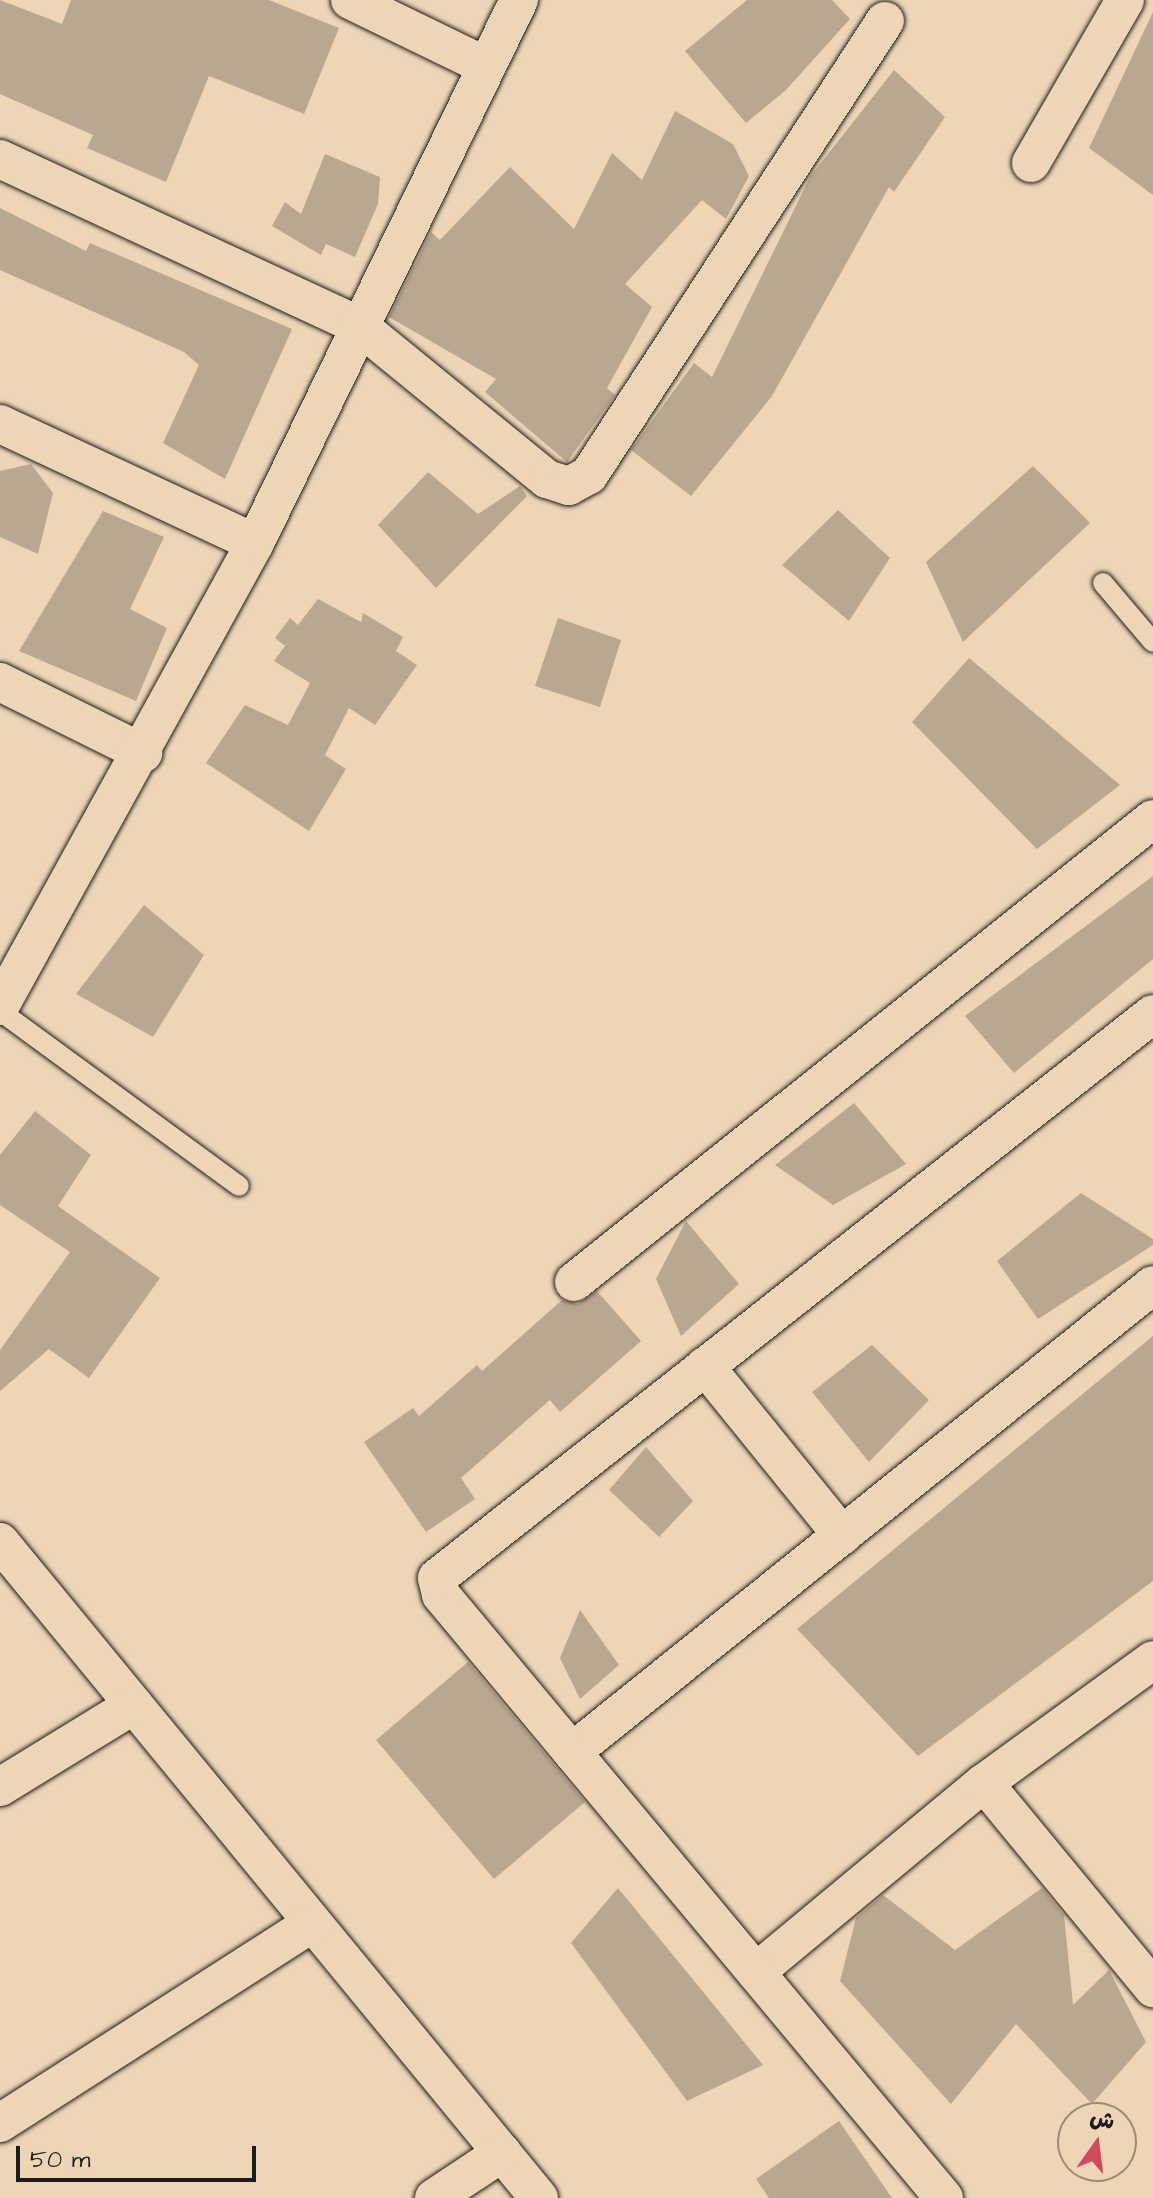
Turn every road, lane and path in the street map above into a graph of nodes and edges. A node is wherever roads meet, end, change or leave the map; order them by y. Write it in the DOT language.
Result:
graph roads {
  1 [pos="350,0"];
  2 [pos="519,0"];
  3 [pos="1125,0"];
  4 [pos="885,21"];
  5 [pos="486,66"];
  6 [pos="0,159"];
  7 [pos="1031,163"];
  8 [pos="358,325"];
  9 [pos="0,424"];
  10 [pos="255,543"];
  11 [pos="1103,583"];
  12 [pos="1153,642"];
  13 [pos="0,682"];
  14 [pos="143,753"];
  15 [pos="1153,819"];
  16 [pos="0,1008"];
  17 [pos="1153,1014"];
  18 [pos="239,1186"];
  19 [pos="574,1282"];
  20 [pos="1153,1285"];
  21 [pos="705,1366"];
  22 [pos="842,1535"];
  23 [pos="0,1542"];
  24 [pos="1153,1660"];
  25 [pos="134,1705"];
  26 [pos="572,1752"];
  27 [pos="984,1783"];
  28 [pos="0,1787"];
  29 [pos="313,1923"];
  30 [pos="756,1972"];
  31 [pos="1153,1988"];
  32 [pos="0,2123"];
  33 [pos="502,2153"];
  34 [pos="434,2198"];
  35 [pos="539,2198"];
  36 [pos="944,2198"];
  1 -- 5 [label="street"];
  2 -- 5 [label="street"];
  3 -- 7 [label="street"];
  4 -- 8 [label="street"];
  5 -- 8 [label="street"];
  6 -- 8 [label="street"];
  8 -- 10 [label="street"];
  9 -- 10 [label="street"];
  10 -- 14 [label="street"];
  11 -- 12 [label="lane"];
  13 -- 14 [label="street"];
  14 -- 16 [label="street"];
  15 -- 19 [label="street"];
  16 -- 18 [label="lane"];
  17 -- 21 [label="street"];
  20 -- 22 [label="street"];
  21 -- 22 [label="street"];
  21 -- 26 [label="street"];
  22 -- 26 [label="street"];
  23 -- 25 [label="street"];
  24 -- 27 [label="street"];
  25 -- 28 [label="street"];
  25 -- 29 [label="street"];
  26 -- 30 [label="street"];
  27 -- 30 [label="street"];
  27 -- 31 [label="street"];
  29 -- 32 [label="street"];
  29 -- 33 [label="street"];
  30 -- 36 [label="street"];
  33 -- 34 [label="street"];
  33 -- 35 [label="street"];
}
